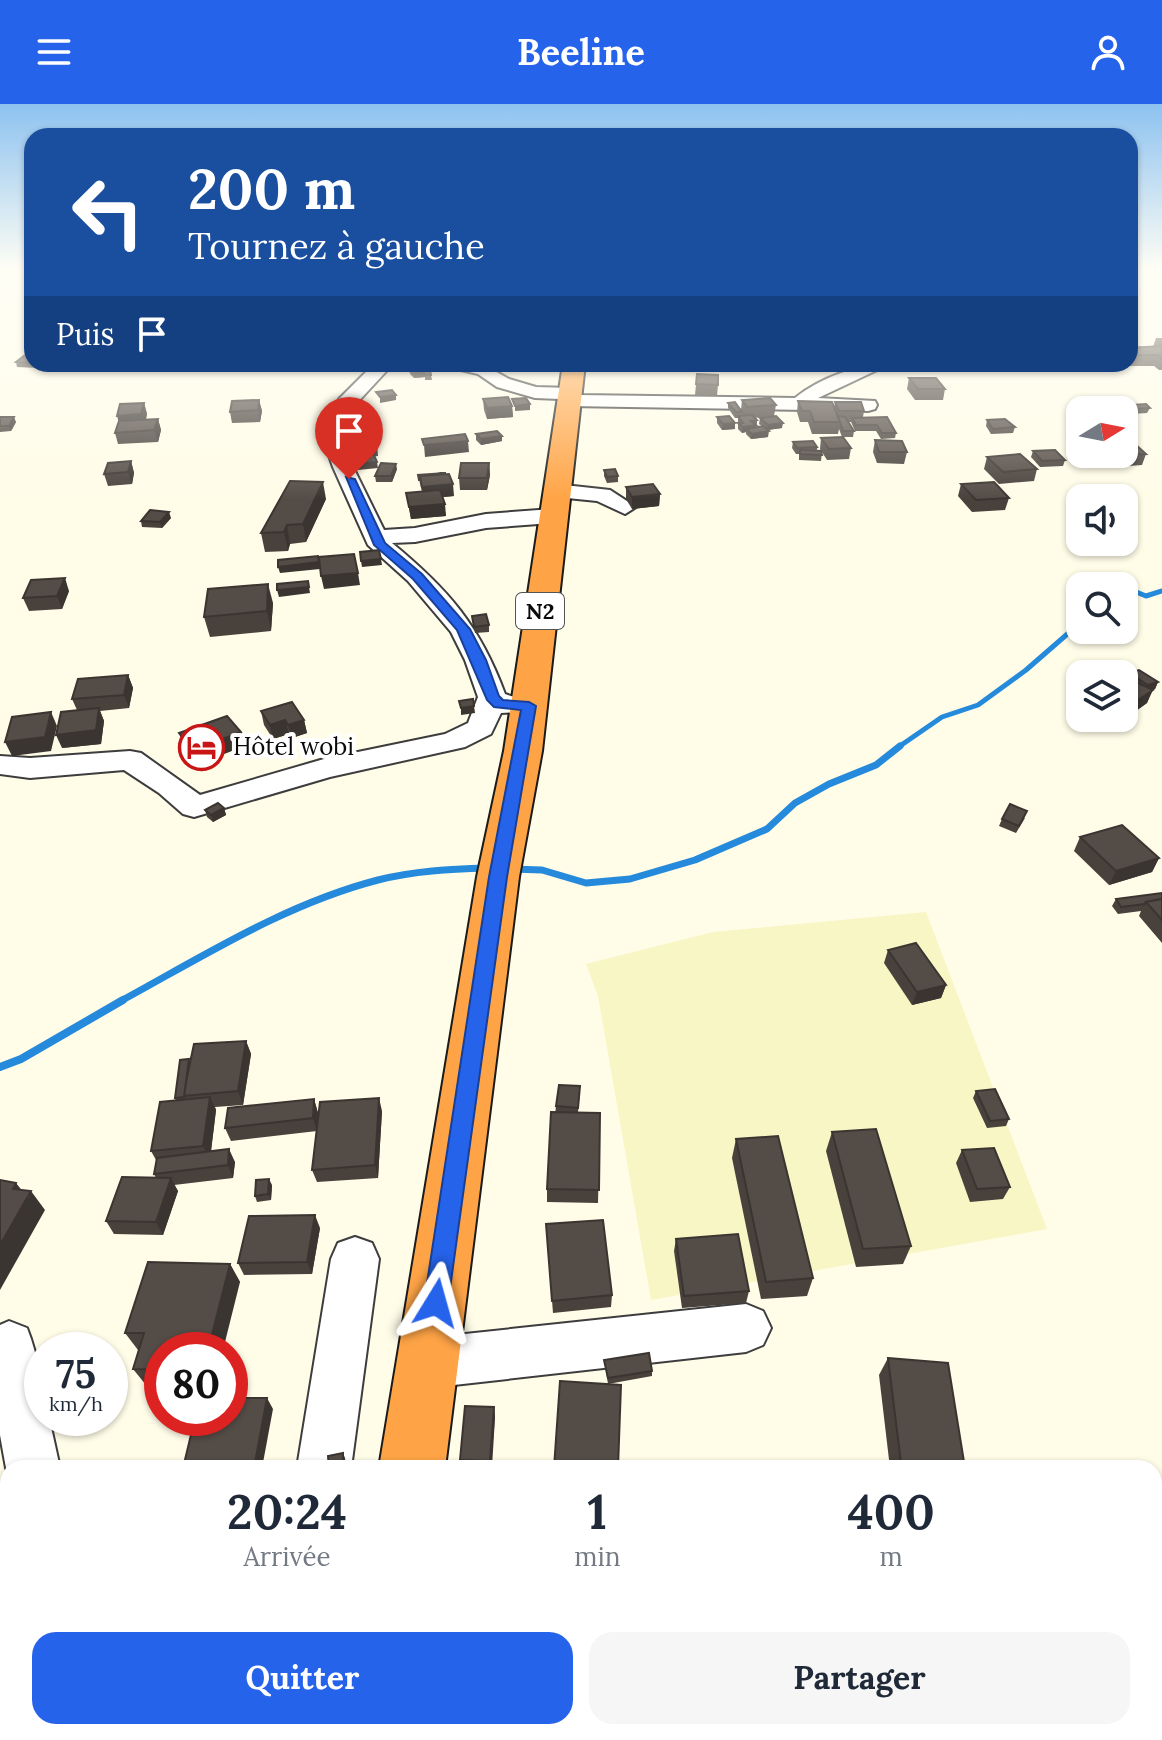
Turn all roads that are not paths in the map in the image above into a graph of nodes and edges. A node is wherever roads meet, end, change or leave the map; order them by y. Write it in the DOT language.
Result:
graph roads {
  1 [pos="376,372"];
  2 [pos="487,372"];
  3 [pos="862,372"];
  4 [pos="571,386"];
  5 [pos="800,404"];
  6 [pos="868,405"];
  7 [pos="553,504"];
  8 [pos="625,507"];
  9 [pos="376,537"];
  10 [pos="492,697"];
  11 [pos="529,706"];
  12 [pos="0,765"];
  13 [pos="355,1259"];
  14 [pos="746,1328"];
  15 [pos="9,1346"];
  16 [pos="427,1363"];
  17 [pos="31,1460"];
  18 [pos="325,1460"];
  19 [pos="413,1460"];
  1 -- 9 [label="street"];
  2 -- 4 [label="street"];
  3 -- 5 [label="street"];
  4 -- 5 [label="street"];
  4 -- 7 [label="highway, N2"];
  5 -- 6 [label="street"];
  7 -- 8 [label="street"];
  7 -- 9 [label="street"];
  7 -- 11 [label="highway, N2"];
  9 -- 10 [label="street"];
  10 -- 11 [label="street"];
  10 -- 12 [label="street"];
  11 -- 16 [label="highway, N2"];
  13 -- 18 [label="street"];
  14 -- 16 [label="street"];
  15 -- 17 [label="street"];
  16 -- 19 [label="highway, N2"];
}
